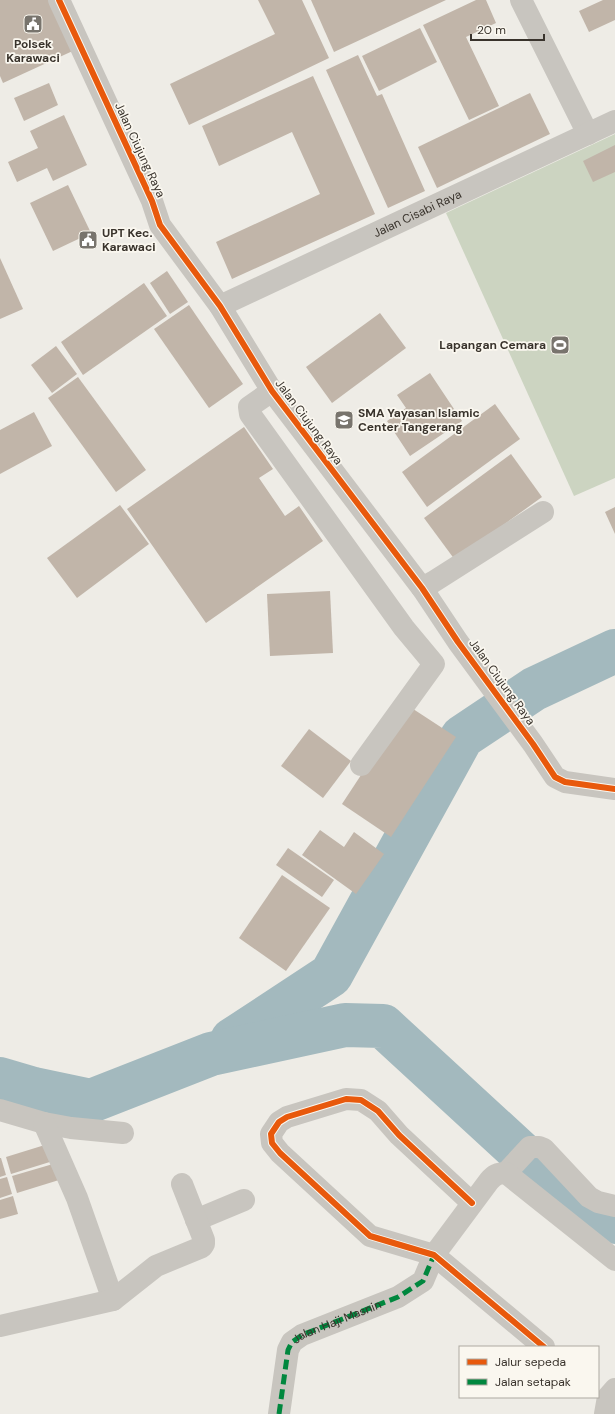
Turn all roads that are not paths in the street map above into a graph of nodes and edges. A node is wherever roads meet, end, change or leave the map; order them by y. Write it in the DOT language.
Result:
graph roads {
  1 [pos="59,0"];
  2 [pos="522,0"];
  3 [pos="615,121"];
  4 [pos="588,134"];
  5 [pos="220,306"];
  6 [pos="272,391"];
  7 [pos="543,512"];
  8 [pos="422,588"];
  9 [pos="458,642"];
  10 [pos="434,664"];
  11 [pos="361,764"];
  12 [pos="615,789"];
  13 [pos="0,1110"];
  14 [pos="44,1123"];
  15 [pos="123,1133"];
  16 [pos="511,1168"];
  17 [pos="182,1184"];
  18 [pos="244,1200"];
  19 [pos="472,1203"];
  20 [pos="615,1206"];
  21 [pos="196,1220"];
  22 [pos="434,1255"];
  23 [pos="615,1260"];
  24 [pos="113,1300"];
  25 [pos="0,1326"];
  26 [pos="543,1346"];
  27 [pos="278,1414"];
  1 -- 5 [label="street, Jalan Ciujung Raya"];
  2 -- 4 [label="street"];
  3 -- 4 [label="street, Jalan Cisabi Raya"];
  4 -- 5 [label="street, Jalan Cisabi Raya"];
  5 -- 6 [label="street, Jalan Ciujung Raya"];
  6 -- 8 [label="street, Jalan Ciujung Raya"];
  6 -- 10 [label="street"];
  7 -- 8 [label="street"];
  8 -- 9 [label="street, Jalan Ciujung Raya"];
  9 -- 10 [label="street"];
  9 -- 12 [label="street, Jalan Ciujung Raya"];
  10 -- 11 [label="street"];
  13 -- 14 [label="street"];
  14 -- 15 [label="street"];
  14 -- 24 [label="street"];
  16 -- 19 [label="street"];
  16 -- 20 [label="street"];
  16 -- 23 [label="street"];
  17 -- 21 [label="street"];
  18 -- 21 [label="street"];
  19 -- 22 [label="street"];
  19 -- 22 [label="street"];
  21 -- 24 [label="street"];
  22 -- 26 [label="street"];
  22 -- 27 [label="street, Jalan Haji Masnin"];
  24 -- 25 [label="street"];
}
